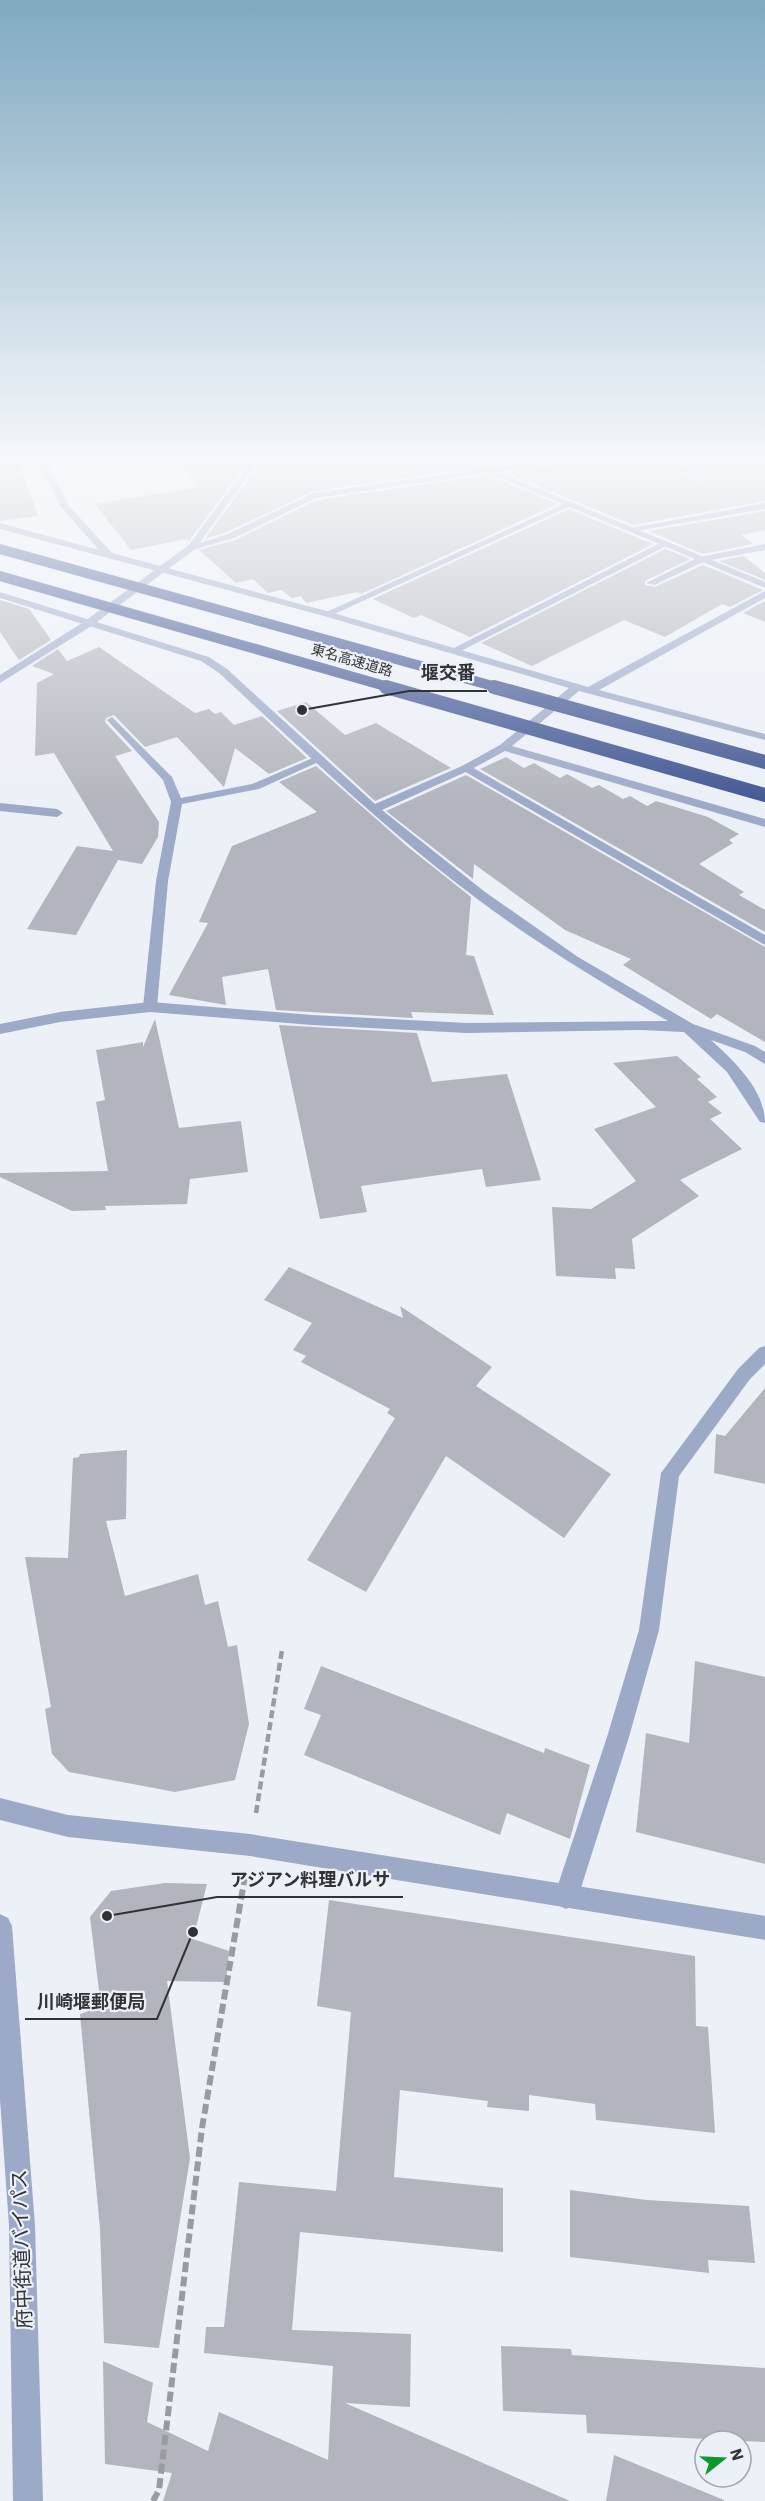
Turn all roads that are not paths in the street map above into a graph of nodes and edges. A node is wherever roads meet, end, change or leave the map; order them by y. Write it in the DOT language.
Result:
graph roads {
  1 [pos="92,575"];
  2 [pos="156,575"];
  3 [pos="185,575"];
  4 [pos="414,575"];
  5 [pos="604,575"];
  6 [pos="669,575"];
  7 [pos="740,575"];
  8 [pos="760,575"];
  9 [pos="0,576"];
  10 [pos="746,577"];
  11 [pos="651,583"];
  12 [pos="765,585"];
  13 [pos="765,594"];
  14 [pos="0,595"];
  15 [pos="327,614"];
  16 [pos="89,624"];
  17 [pos="453,651"];
  18 [pos="0,680"];
  19 [pos="577,687"];
  20 [pos="590,690"];
  21 [pos="112,720"];
  22 [pos="765,737"];
  23 [pos="504,747"];
  24 [pos="319,759"];
  25 [pos="765,762"];
  26 [pos="466,768"];
  27 [pos="765,795"];
  28 [pos="177,802"];
  29 [pos="0,807"];
  30 [pos="375,808"];
  31 [pos="57,813"];
  32 [pos="765,823"];
  33 [pos="765,941"];
  34 [pos="150,1007"];
  35 [pos="688,1027"];
  36 [pos="0,1029"];
  37 [pos="765,1059"];
  38 [pos="765,1118"];
  39 [pos="765,1353"];
  40 [pos="0,1809"];
  41 [pos="566,1897"];
  42 [pos="0,1926"];
  43 [pos="765,1928"];
  44 [pos="28,2501"];
  1 -- 25 [label="highway, 東名高速道路, bridge"];
  2 -- 16 [label="street"];
  3 -- 15 [label="street"];
  4 -- 15 [label="street"];
  5 -- 17 [label="street"];
  6 -- 11 [label="street"];
  7 -- 10 [label="street"];
  8 -- 10 [label="street"];
  9 -- 27 [label="highway, 東名高速道路, bridge"];
  10 -- 12 [label="street"];
  13 -- 20 [label="street"];
  14 -- 16 [label="street"];
  15 -- 17 [label="street"];
  16 -- 18 [label="street"];
  16 -- 24 [label="street"];
  17 -- 19 [label="street"];
  19 -- 20 [label="street"];
  19 -- 23 [label="street"];
  20 -- 22 [label="street"];
  21 -- 28 [label="street"];
  23 -- 26 [label="street"];
  23 -- 32 [label="street"];
  24 -- 28 [label="street"];
  24 -- 30 [label="street"];
  26 -- 30 [label="street"];
  26 -- 33 [label="street"];
  28 -- 34 [label="street"];
  29 -- 31 [label="street"];
  30 -- 35 [label="street"];
  34 -- 35 [label="street"];
  34 -- 36 [label="street"];
  35 -- 37 [label="street"];
  35 -- 38 [label="street"];
  39 -- 41 [label="street"];
  40 -- 41 [label="street"];
  41 -- 43 [label="street"];
  42 -- 44 [label="street, 府中街道バイパス"];
}
